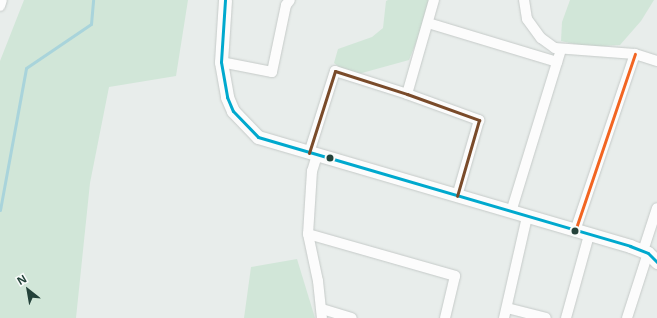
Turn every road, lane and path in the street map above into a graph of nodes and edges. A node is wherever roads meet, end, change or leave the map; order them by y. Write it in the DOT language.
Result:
graph roads {
  1 [pos="2,0"];
  2 [pos="224,0"];
  3 [pos="434,0"];
  4 [pos="524,0"];
  5 [pos="285,2"];
  6 [pos="0,6"];
  7 [pos="428,23"];
  8 [pos="561,49"];
  9 [pos="635,54"];
  10 [pos="657,61"];
  11 [pos="221,62"];
  12 [pos="557,62"];
  13 [pos="407,94"];
  14 [pos="313,154"];
  15 [pos="457,196"];
  16 [pos="657,208"];
  17 [pos="511,212"];
  18 [pos="527,217"];
  19 [pos="655,225"];
  20 [pos="575,231"];
  21 [pos="308,234"];
  22 [pos="589,235"];
  23 [pos="649,255"];
  24 [pos="506,308"];
  25 [pos="322,313"];
  26 [pos="352,318"];
  27 [pos="445,318"];
  28 [pos="504,318"];
  29 [pos="546,318"];
  30 [pos="566,318"];
  31 [pos="627,318"];
  1 -- 6 [label="street"];
  2 -- 11 [label="street"];
  3 -- 7 [label="street"];
  4 -- 8 [label="street"];
  5 -- 11 [label="street"];
  7 -- 12 [label="street"];
  7 -- 13 [label="street"];
  8 -- 9 [label="street"];
  8 -- 12 [label="street"];
  9 -- 10 [label="street"];
  9 -- 20 [label="street"];
  11 -- 14 [label="street"];
  12 -- 17 [label="street"];
  13 -- 14 [label="street"];
  13 -- 15 [label="street"];
  14 -- 15 [label="street"];
  14 -- 21 [label="street"];
  15 -- 17 [label="street"];
  16 -- 19 [label="street"];
  17 -- 18 [label="street"];
  18 -- 20 [label="street"];
  18 -- 24 [label="street"];
  19 -- 23 [label="street"];
  20 -- 22 [label="street"];
  21 -- 25 [label="street"];
  21 -- 27 [label="street"];
  22 -- 23 [label="street"];
  22 -- 30 [label="street"];
  23 -- 31 [label="street"];
  24 -- 28 [label="street"];
  24 -- 29 [label="street"];
  25 -- 26 [label="street"];
}
